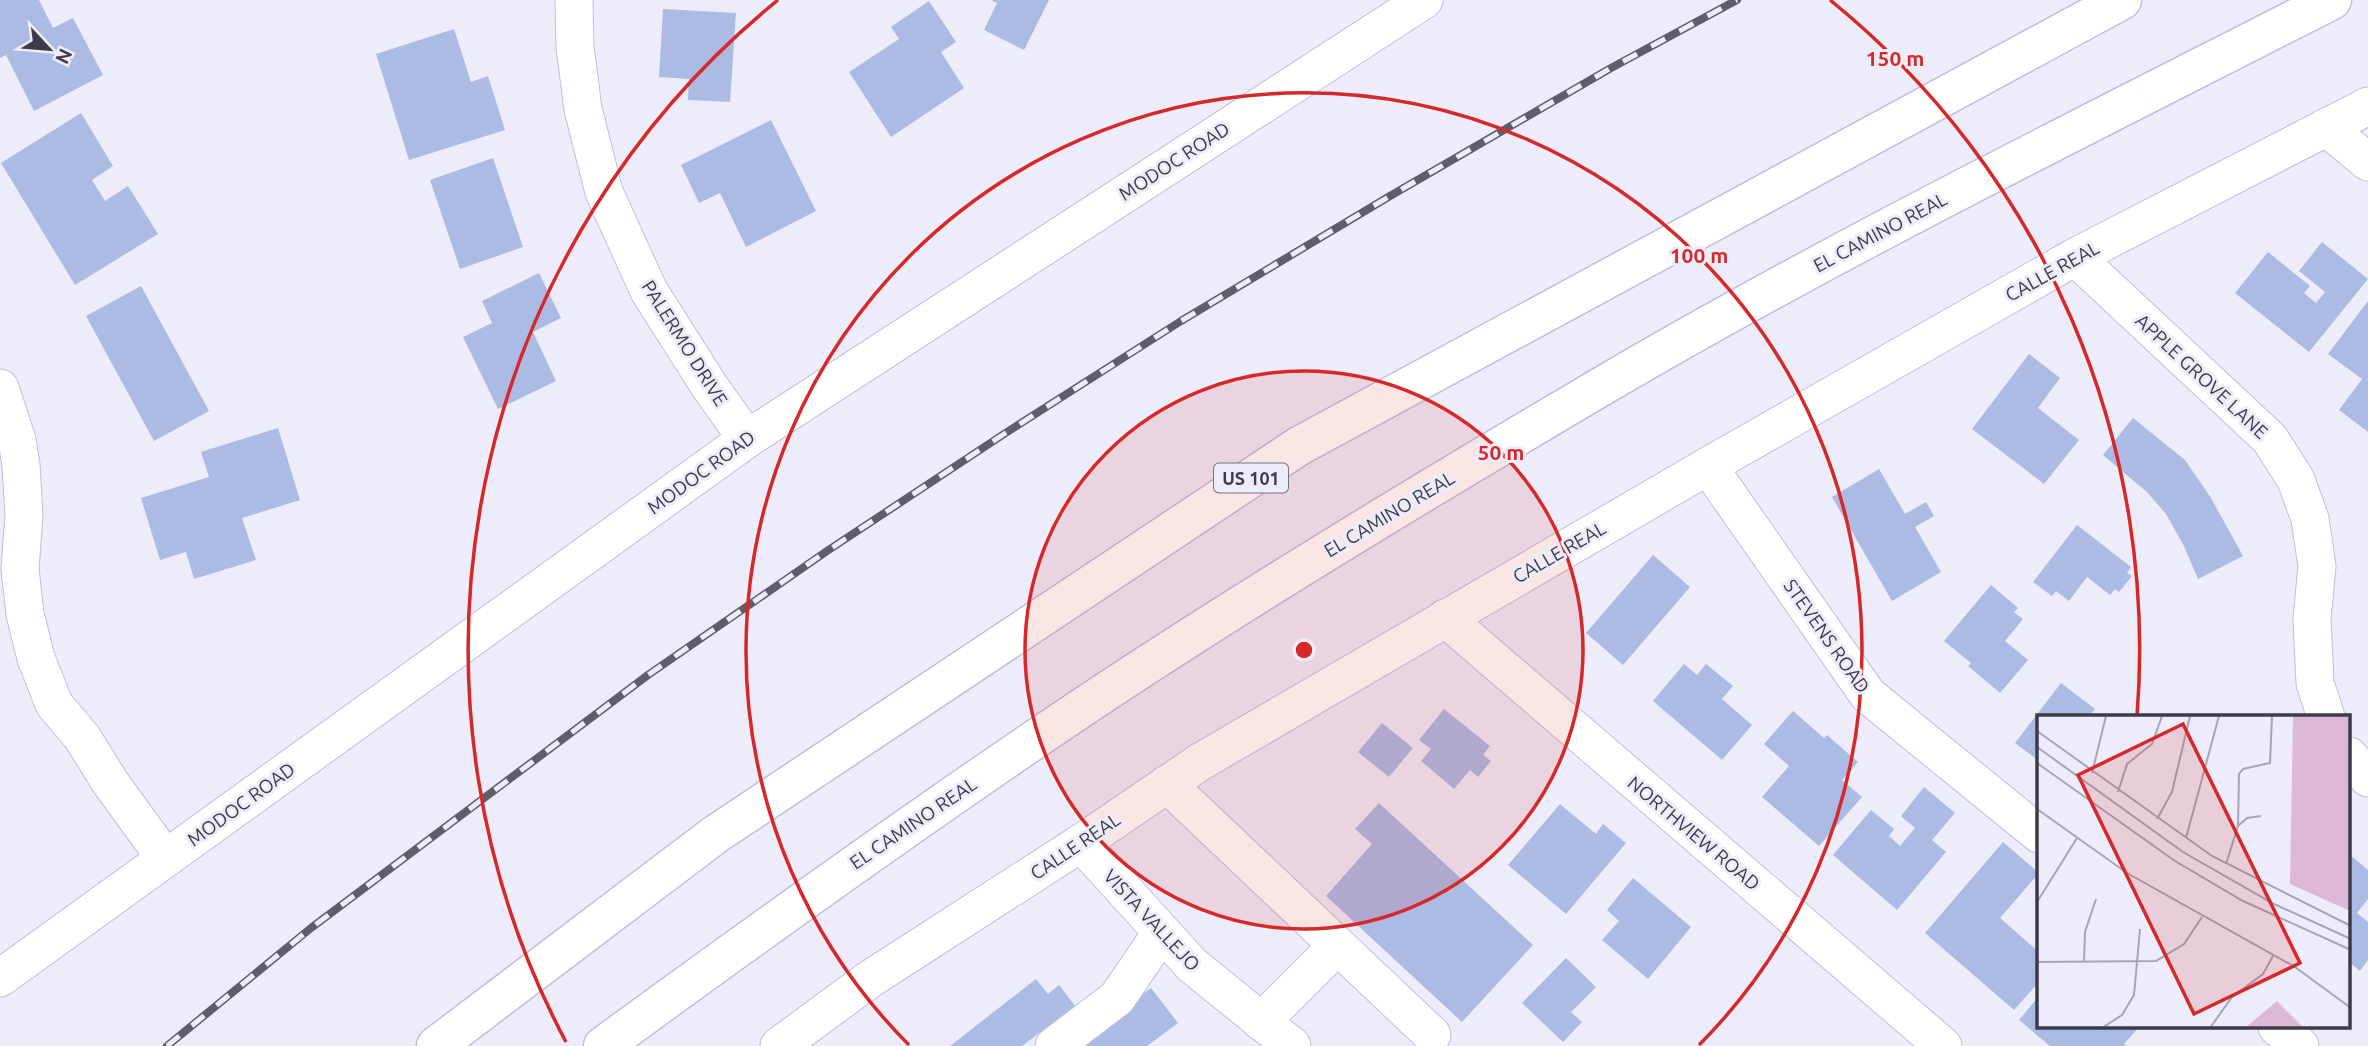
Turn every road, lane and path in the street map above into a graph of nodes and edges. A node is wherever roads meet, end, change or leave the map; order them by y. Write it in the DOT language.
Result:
graph roads {
  1 [pos="574,0"];
  2 [pos="1424,0"];
  3 [pos="2122,0"];
  4 [pos="2332,0"];
  5 [pos="2368,106"];
  6 [pos="2326,127"];
  7 [pos="2368,162"];
  8 [pos="2076,257"];
  9 [pos="0,388"];
  10 [pos="747,439"];
  11 [pos="1708,466"];
  12 [pos="1445,618"];
  13 [pos="2325,715"];
  14 [pos="2350,757"];
  15 [pos="2368,778"];
  16 [pos="1167,784"];
  17 [pos="2037,832"];
  18 [pos="1081,843"];
  19 [pos="165,858"];
  20 [pos="1162,932"];
  21 [pos="1336,947"];
  22 [pos="0,978"];
  23 [pos="1262,1021"];
  24 [pos="2278,1028"];
  25 [pos="1432,1035"];
  26 [pos="436,1046"];
  27 [pos="603,1046"];
  28 [pos="779,1046"];
  29 [pos="1054,1046"];
  30 [pos="1292,1046"];
  31 [pos="1943,1046"];
  32 [pos="2300,1046"];
  1 -- 10 [label="street, PALERMO DRIVE"];
  2 -- 10 [label="street, MODOC ROAD"];
  3 -- 26 [label="highway, US 101"];
  4 -- 27 [label="highway, EL CAMINO REAL"];
  5 -- 6 [label="street, CALLE REAL"];
  6 -- 7 [label="street"];
  6 -- 8 [label="street, CALLE REAL"];
  8 -- 11 [label="street, CALLE REAL"];
  8 -- 13 [label="street, APPLE GROVE LANE"];
  9 -- 19 [label="street"];
  10 -- 19 [label="street, MODOC ROAD"];
  11 -- 12 [label="street, CALLE REAL"];
  11 -- 17 [label="street, STEVENS ROAD"];
  12 -- 16 [label="street, CALLE REAL"];
  12 -- 31 [label="street, NORTHVIEW ROAD"];
  14 -- 15 [label="street"];
  16 -- 18 [label="street, CALLE REAL"];
  16 -- 21 [label="street"];
  18 -- 20 [label="street, VISTA VALLEJO"];
  18 -- 28 [label="street, CALLE REAL"];
  19 -- 22 [label="street, MODOC ROAD"];
  20 -- 23 [label="street, VISTA VALLEJO"];
  20 -- 29 [label="street"];
  21 -- 23 [label="street"];
  21 -- 25 [label="street"];
  23 -- 30 [label="street, VISTA VALLEJO"];
  24 -- 32 [label="street"];
}
